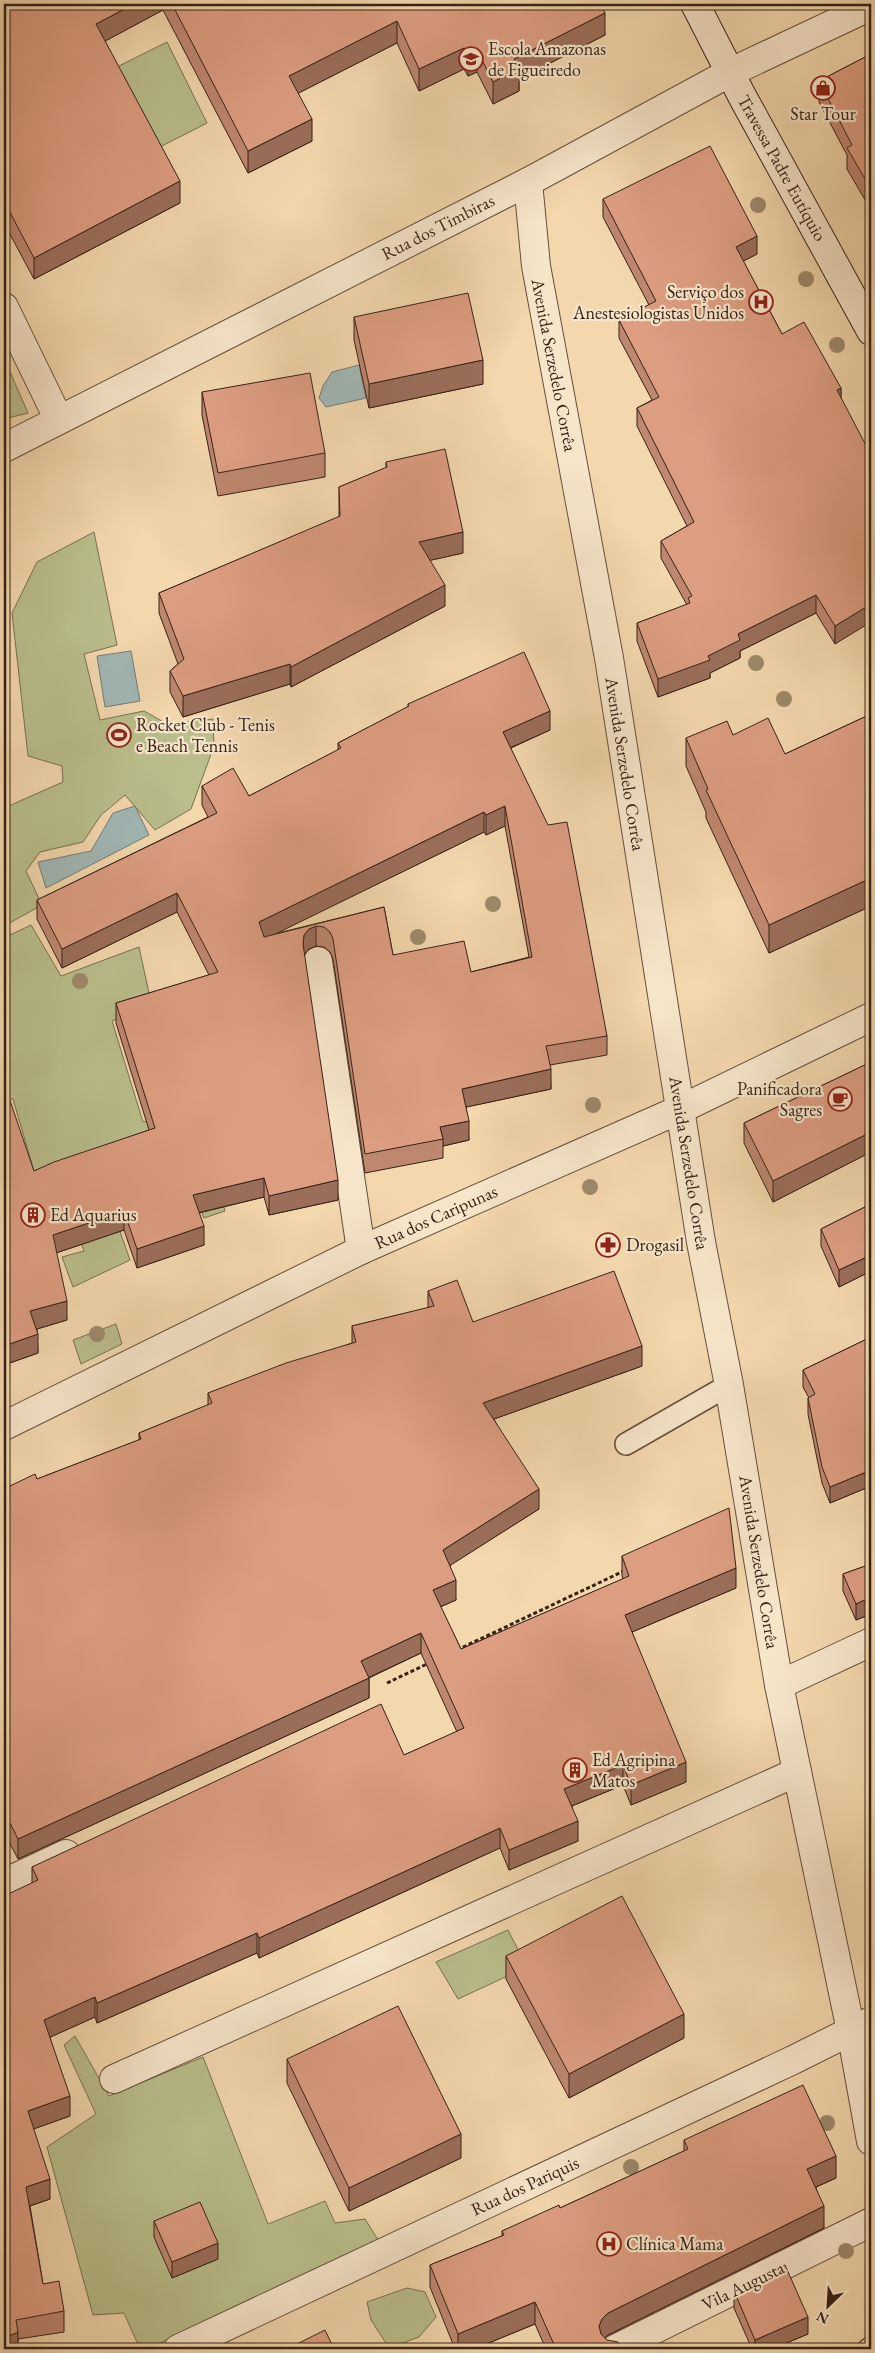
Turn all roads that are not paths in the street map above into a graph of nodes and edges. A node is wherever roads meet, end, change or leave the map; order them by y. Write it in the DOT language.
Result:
graph roads {
  1 [pos="695,4"];
  2 [pos="871,6"];
  3 [pos="731,72"];
  4 [pos="528,182"];
  5 [pos="4,307"];
  6 [pos="871,331"];
  7 [pos="59,420"];
  8 [pos="4,448"];
  9 [pos="318,961"];
  10 [pos="871,1017"];
  11 [pos="681,1109"];
  12 [pos="362,1250"];
  13 [pos="729,1385"];
  14 [pos="4,1426"];
  15 [pos="626,1444"];
  16 [pos="871,1642"];
  17 [pos="780,1686"];
  18 [pos="797,1772"];
  19 [pos="84,1846"];
  20 [pos="4,1883"];
  21 [pos="861,2026"];
  22 [pos="114,2079"];
  23 [pos="871,2142"];
  24 [pos="871,2222"];
  25 [pos="178,2349"];
  26 [pos="615,2349"];
  1 -- 3 [label="street, Travessa Padre Eutíquio"];
  2 -- 3 [label="street, Rua dos Timbiras"];
  3 -- 4 [label="street, Rua dos Timbiras"];
  3 -- 6 [label="street, Travessa Padre Eutíquio"];
  4 -- 7 [label="street, Rua dos Timbiras"];
  4 -- 11 [label="street, Avenida Serzedelo Corrêa"];
  5 -- 7 [label="street"];
  7 -- 8 [label="street, Rua dos Timbiras"];
  9 -- 12 [label="street"];
  10 -- 11 [label="street, Rua dos Caripunas"];
  11 -- 12 [label="street, Rua dos Caripunas"];
  11 -- 13 [label="street, Avenida Serzedelo Corrêa"];
  12 -- 14 [label="street, Rua dos Caripunas"];
  13 -- 15 [label="lane"];
  13 -- 17 [label="street, Avenida Serzedelo Corrêa"];
  16 -- 17 [label="street"];
  17 -- 18 [label="street, Avenida Serzedelo Corrêa"];
  18 -- 21 [label="street, Avenida Serzedelo Corrêa"];
  18 -- 22 [label="street"];
  19 -- 20 [label="street"];
  21 -- 23 [label="street, Avenida Serzedelo Corrêa"];
  21 -- 25 [label="street, Rua dos Pariquis"];
  24 -- 26 [label="street, Vila Augusta"];
}
